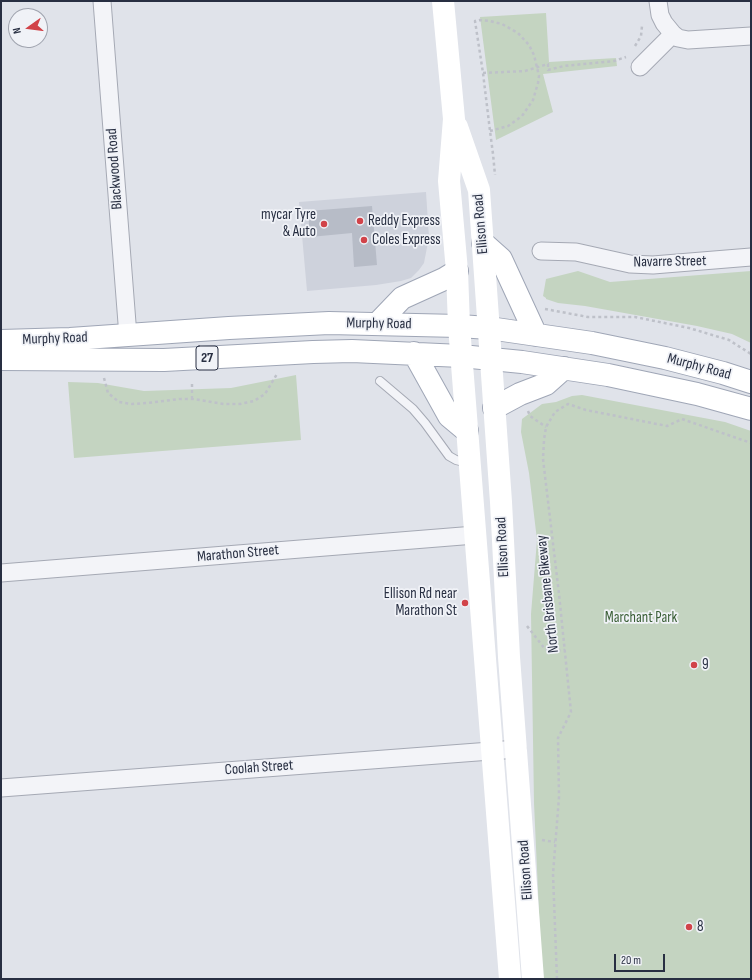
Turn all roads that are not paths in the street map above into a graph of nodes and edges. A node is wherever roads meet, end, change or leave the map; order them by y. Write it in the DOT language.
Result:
graph roads {
  1 [pos="102,1"];
  2 [pos="443,1"];
  3 [pos="658,1"];
  4 [pos="672,34"];
  5 [pos="751,36"];
  6 [pos="640,67"];
  7 [pos="454,119"];
  8 [pos="483,243"];
  9 [pos="541,251"];
  10 [pos="751,257"];
  11 [pos="457,271"];
  12 [pos="378,323"];
  13 [pos="459,326"];
  14 [pos="489,328"];
  15 [pos="536,334"];
  16 [pos="128,336"];
  17 [pos="1,341"];
  18 [pos="414,353"];
  19 [pos="461,356"];
  20 [pos="491,358"];
  21 [pos="1,359"];
  22 [pos="564,368"];
  23 [pos="380,381"];
  24 [pos="751,382"];
  25 [pos="494,408"];
  26 [pos="751,409"];
  27 [pos="467,431"];
  28 [pos="470,464"];
  29 [pos="475,535"];
  30 [pos="1,573"];
  31 [pos="516,749"];
  32 [pos="492,751"];
  33 [pos="1,788"];
  34 [pos="510,979"];
  35 [pos="533,979"];
  1 -- 16 [label="street, Blackwood Road"];
  2 -- 7 [label="main road, Ellison Road"];
  3 -- 4 [label="street"];
  4 -- 5 [label="street"];
  4 -- 6 [label="street"];
  7 -- 8 [label="main road, Ellison Road"];
  7 -- 11 [label="main road, Ellison Road"];
  8 -- 14 [label="main road, Ellison Road"];
  8 -- 15 [label="main road"];
  9 -- 10 [label="street, Navarre Street"];
  11 -- 12 [label="main road"];
  11 -- 13 [label="main road, Ellison Road"];
  12 -- 13 [label="main road, Murphy Road / 27"];
  12 -- 16 [label="main road, Murphy Road / 27"];
  13 -- 14 [label="main road, Murphy Road / 27"];
  13 -- 19 [label="main road, Ellison Road"];
  14 -- 15 [label="main road, Murphy Road"];
  14 -- 20 [label="main road, Ellison Road"];
  15 -- 24 [label="main road, Murphy Road"];
  16 -- 17 [label="main road, Murphy Road / 27"];
  18 -- 19 [label="main road, Murphy Road / 27"];
  18 -- 21 [label="main road, Murphy Road / 27"];
  18 -- 27 [label="main road"];
  19 -- 20 [label="main road, Murphy Road / 27"];
  19 -- 27 [label="main road, Ellison Road"];
  20 -- 22 [label="main road, Murphy Road"];
  20 -- 25 [label="main road, Ellison Road"];
  22 -- 25 [label="main road"];
  22 -- 26 [label="main road, Murphy Road"];
  23 -- 28 [label="lane"];
  25 -- 31 [label="main road, Ellison Road"];
  27 -- 28 [label="main road, Ellison Road"];
  28 -- 29 [label="main road, Ellison Road"];
  29 -- 30 [label="street, Marathon Street"];
  29 -- 32 [label="main road, Ellison Road"];
  31 -- 32 [label="street, Coolah Street"];
  31 -- 35 [label="main road, Ellison Road"];
  32 -- 33 [label="street, Coolah Street"];
  32 -- 34 [label="main road, Ellison Road"];
}
